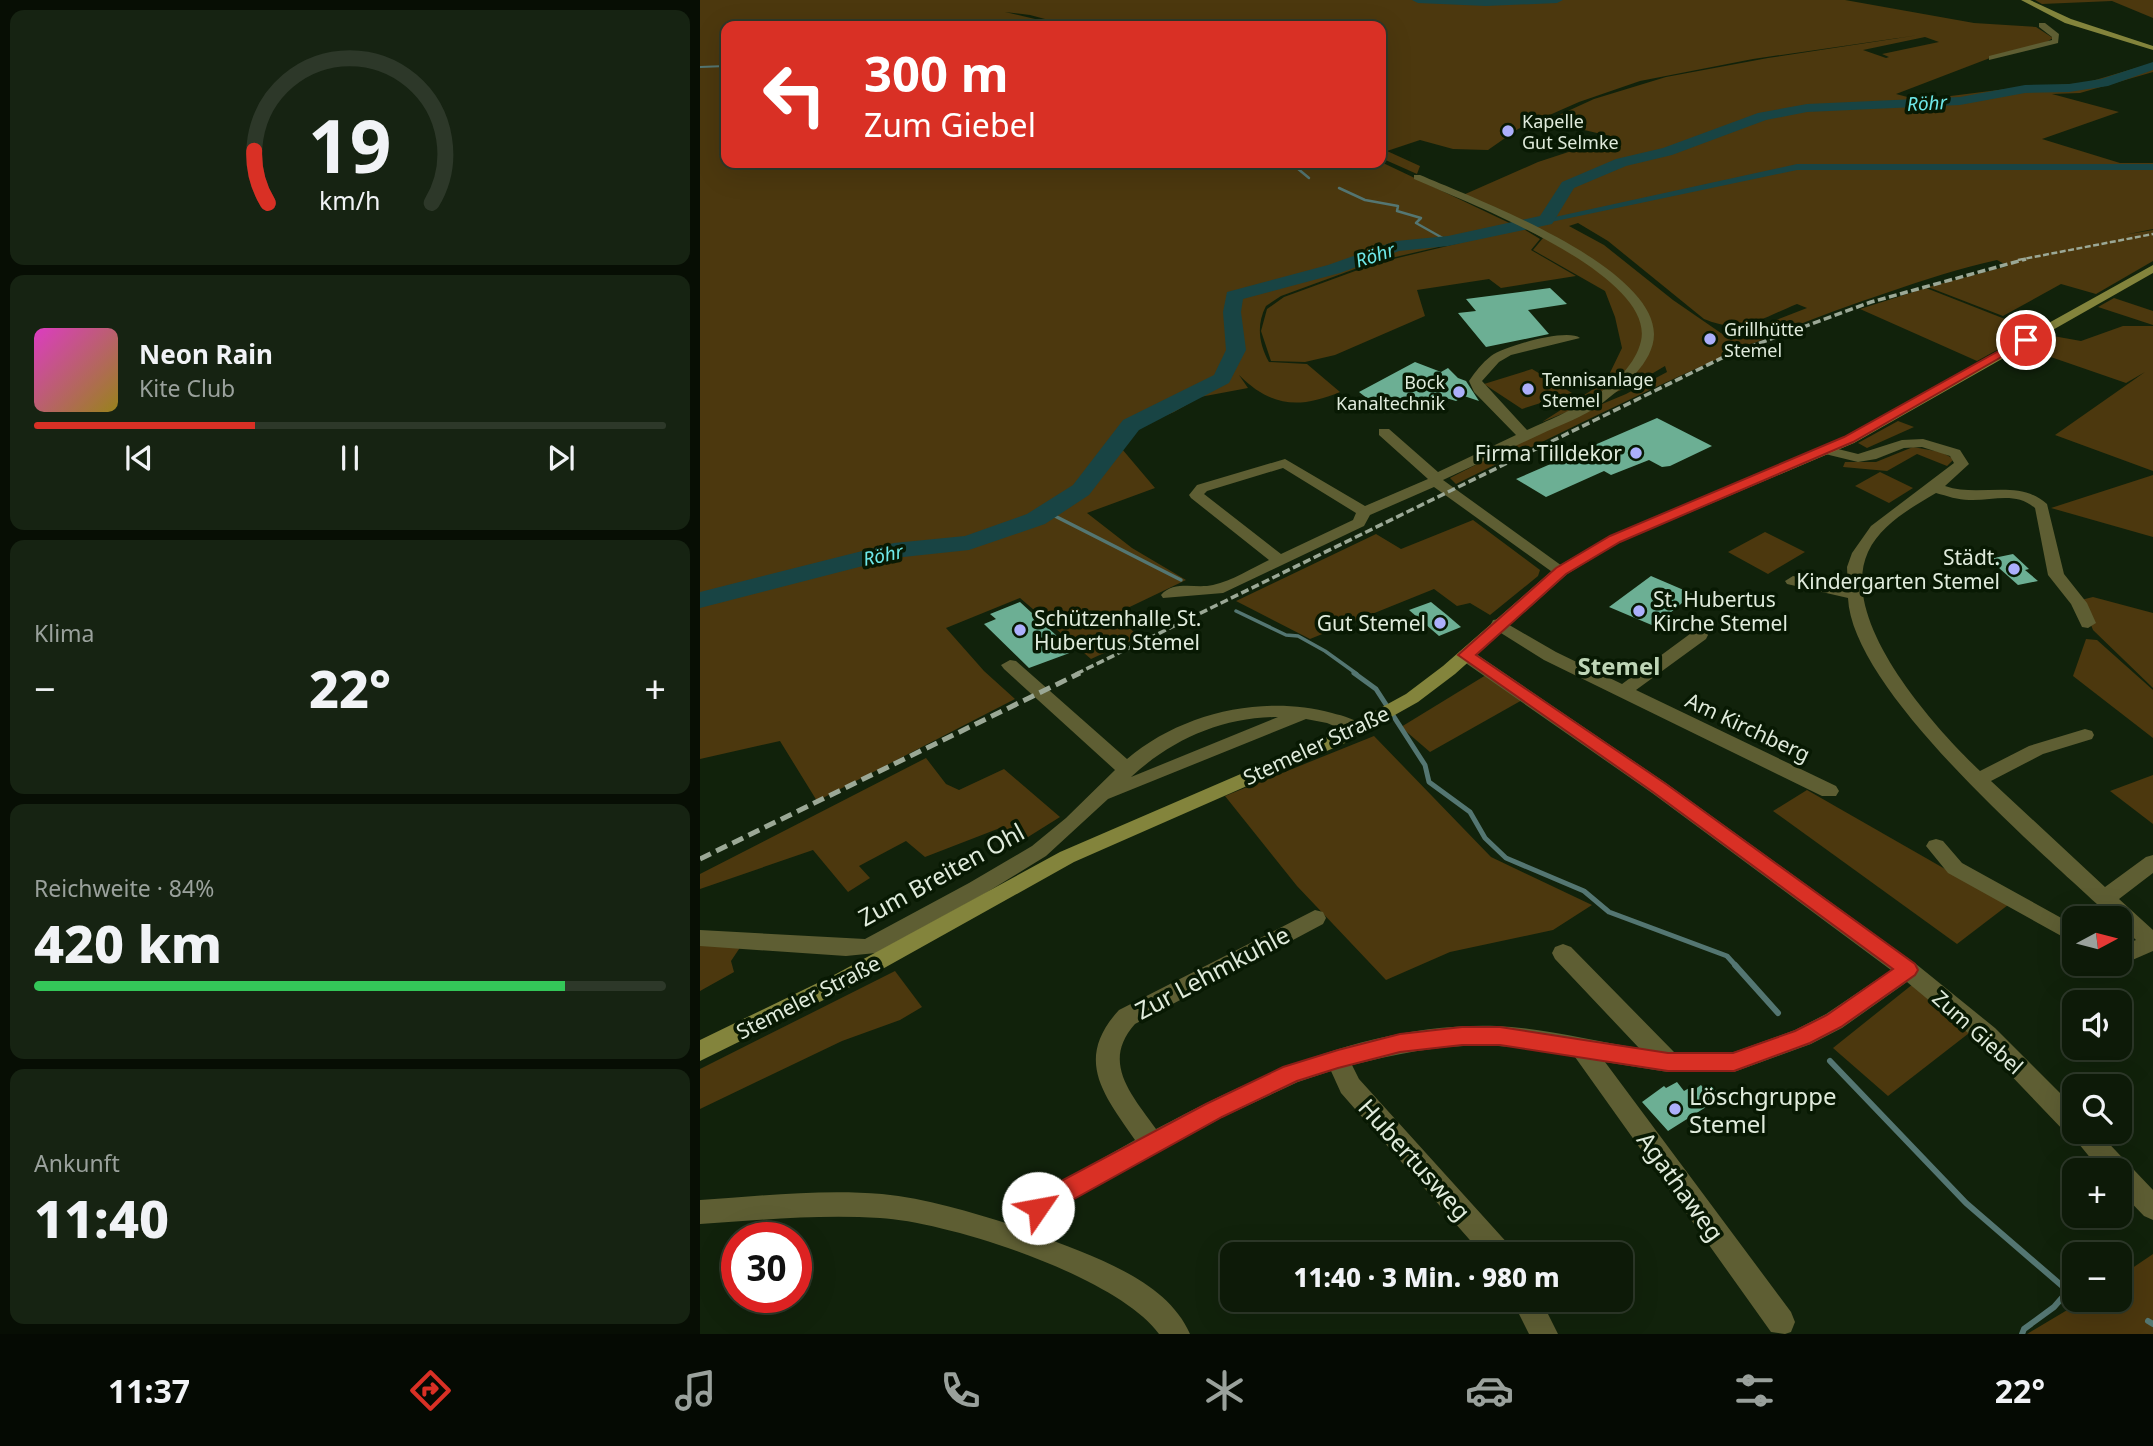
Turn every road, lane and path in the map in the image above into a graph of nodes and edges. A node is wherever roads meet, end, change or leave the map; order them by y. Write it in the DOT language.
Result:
graph roads {
  1 [pos="2024,0"];
  2 [pos="2068,21"];
  3 [pos="2153,48"];
  4 [pos="1992,58"];
  5 [pos="1417,177"];
  6 [pos="2153,268"];
  7 [pos="1574,338"];
  8 [pos="1384,432"];
  9 [pos="1525,436"];
  10 [pos="1826,450"];
  11 [pos="1436,479"];
  12 [pos="1935,487"];
  13 [pos="1364,512"];
  14 [pos="1279,561"];
  15 [pos="1561,571"];
  16 [pos="1793,581"];
  17 [pos="1169,595"];
  18 [pos="1855,595"];
  19 [pos="2088,623"];
  20 [pos="1499,624"];
  21 [pos="1700,635"];
  22 [pos="1466,655"];
  23 [pos="1010,665"];
  24 [pos="1622,692"];
  25 [pos="1303,713"];
  26 [pos="1356,729"];
  27 [pos="2085,735"];
  28 [pos="1127,769"];
  29 [pos="1977,780"];
  30 [pos="1829,791"];
  31 [pos="1104,794"];
  32 [pos="1936,846"];
  33 [pos="2153,862"];
  34 [pos="2105,898"];
  35 [pos="1315,918"];
  36 [pos="2062,928"];
  37 [pos="700,938"];
  38 [pos="2153,943"];
  39 [pos="2132,951"];
  40 [pos="1563,953"];
  41 [pos="1908,970"];
  42 [pos="1582,1049"];
  43 [pos="700,1051"];
  44 [pos="1338,1059"];
  45 [pos="1668,1062"];
  46 [pos="2062,1112"];
  47 [pos="1152,1144"];
  48 [pos="2093,1144"];
  49 [pos="2107,1158"];
  50 [pos="2132,1185"];
  51 [pos="2153,1208"];
  52 [pos="700,1212"];
  53 [pos="1018,1239"];
  54 [pos="1489,1242"];
  55 [pos="1532,1312"];
  56 [pos="1781,1322"];
  57 [pos="1176,1334"];
  58 [pos="1544,1334"];
  1 -- 2 [label="main road"];
  2 -- 3 [label="main road"];
  2 -- 4 [label="street"];
  5 -- 9 [label="street"];
  6 -- 10 [label="main road, Stemeler Straße"];
  7 -- 9 [label="street"];
  8 -- 11 [label="street"];
  9 -- 11 [label="street"];
  10 -- 12 [label="street"];
  10 -- 15 [label="main road, Stemeler Straße"];
  11 -- 13 [label="street"];
  11 -- 15 [label="street"];
  12 -- 18 [label="street"];
  12 -- 19 [label="street"];
  13 -- 14 [label="street"];
  13 -- 14 [label="street"];
  14 -- 17 [label="street"];
  15 -- 20 [label="main road, Stemeler Straße"];
  16 -- 18 [label="street"];
  18 -- 29 [label="street"];
  20 -- 22 [label="main road, Stemeler Straße"];
  20 -- 24 [label="street, Am Kirchberg"];
  21 -- 24 [label="street"];
  22 -- 26 [label="main road, Stemeler Straße"];
  22 -- 41 [label="street, Zum Giebel"];
  23 -- 28 [label="street"];
  24 -- 30 [label="street, Am Kirchberg"];
  25 -- 26 [label="street, Zum Breiten Ohl"];
  25 -- 28 [label="street, Zum Breiten Ohl"];
  25 -- 31 [label="street, Zum Breiten Ohl"];
  26 -- 43 [label="main road, Stemeler Straße"];
  27 -- 29 [label="street"];
  28 -- 31 [label="street, Zum Breiten Ohl"];
  29 -- 34 [label="street"];
  31 -- 37 [label="street, Zum Breiten Ohl"];
  32 -- 36 [label="street"];
  33 -- 34 [label="street"];
  34 -- 38 [label="street"];
  35 -- 47 [label="street, Zur Lehmkuhle"];
  38 -- 39 [label="street"];
  40 -- 45 [label="street"];
  41 -- 45 [label="street"];
  41 -- 46 [label="street, Zum Giebel"];
  42 -- 44 [label="street"];
  42 -- 45 [label="street"];
  42 -- 56 [label="street, Agathaweg"];
  44 -- 47 [label="street"];
  44 -- 54 [label="street, Hubertusweg"];
  47 -- 53 [label="street"];
  48 -- 49 [label="street"];
  50 -- 51 [label="street"];
  52 -- 53 [label="street"];
  53 -- 57 [label="street"];
  55 -- 58 [label="street"];
}
